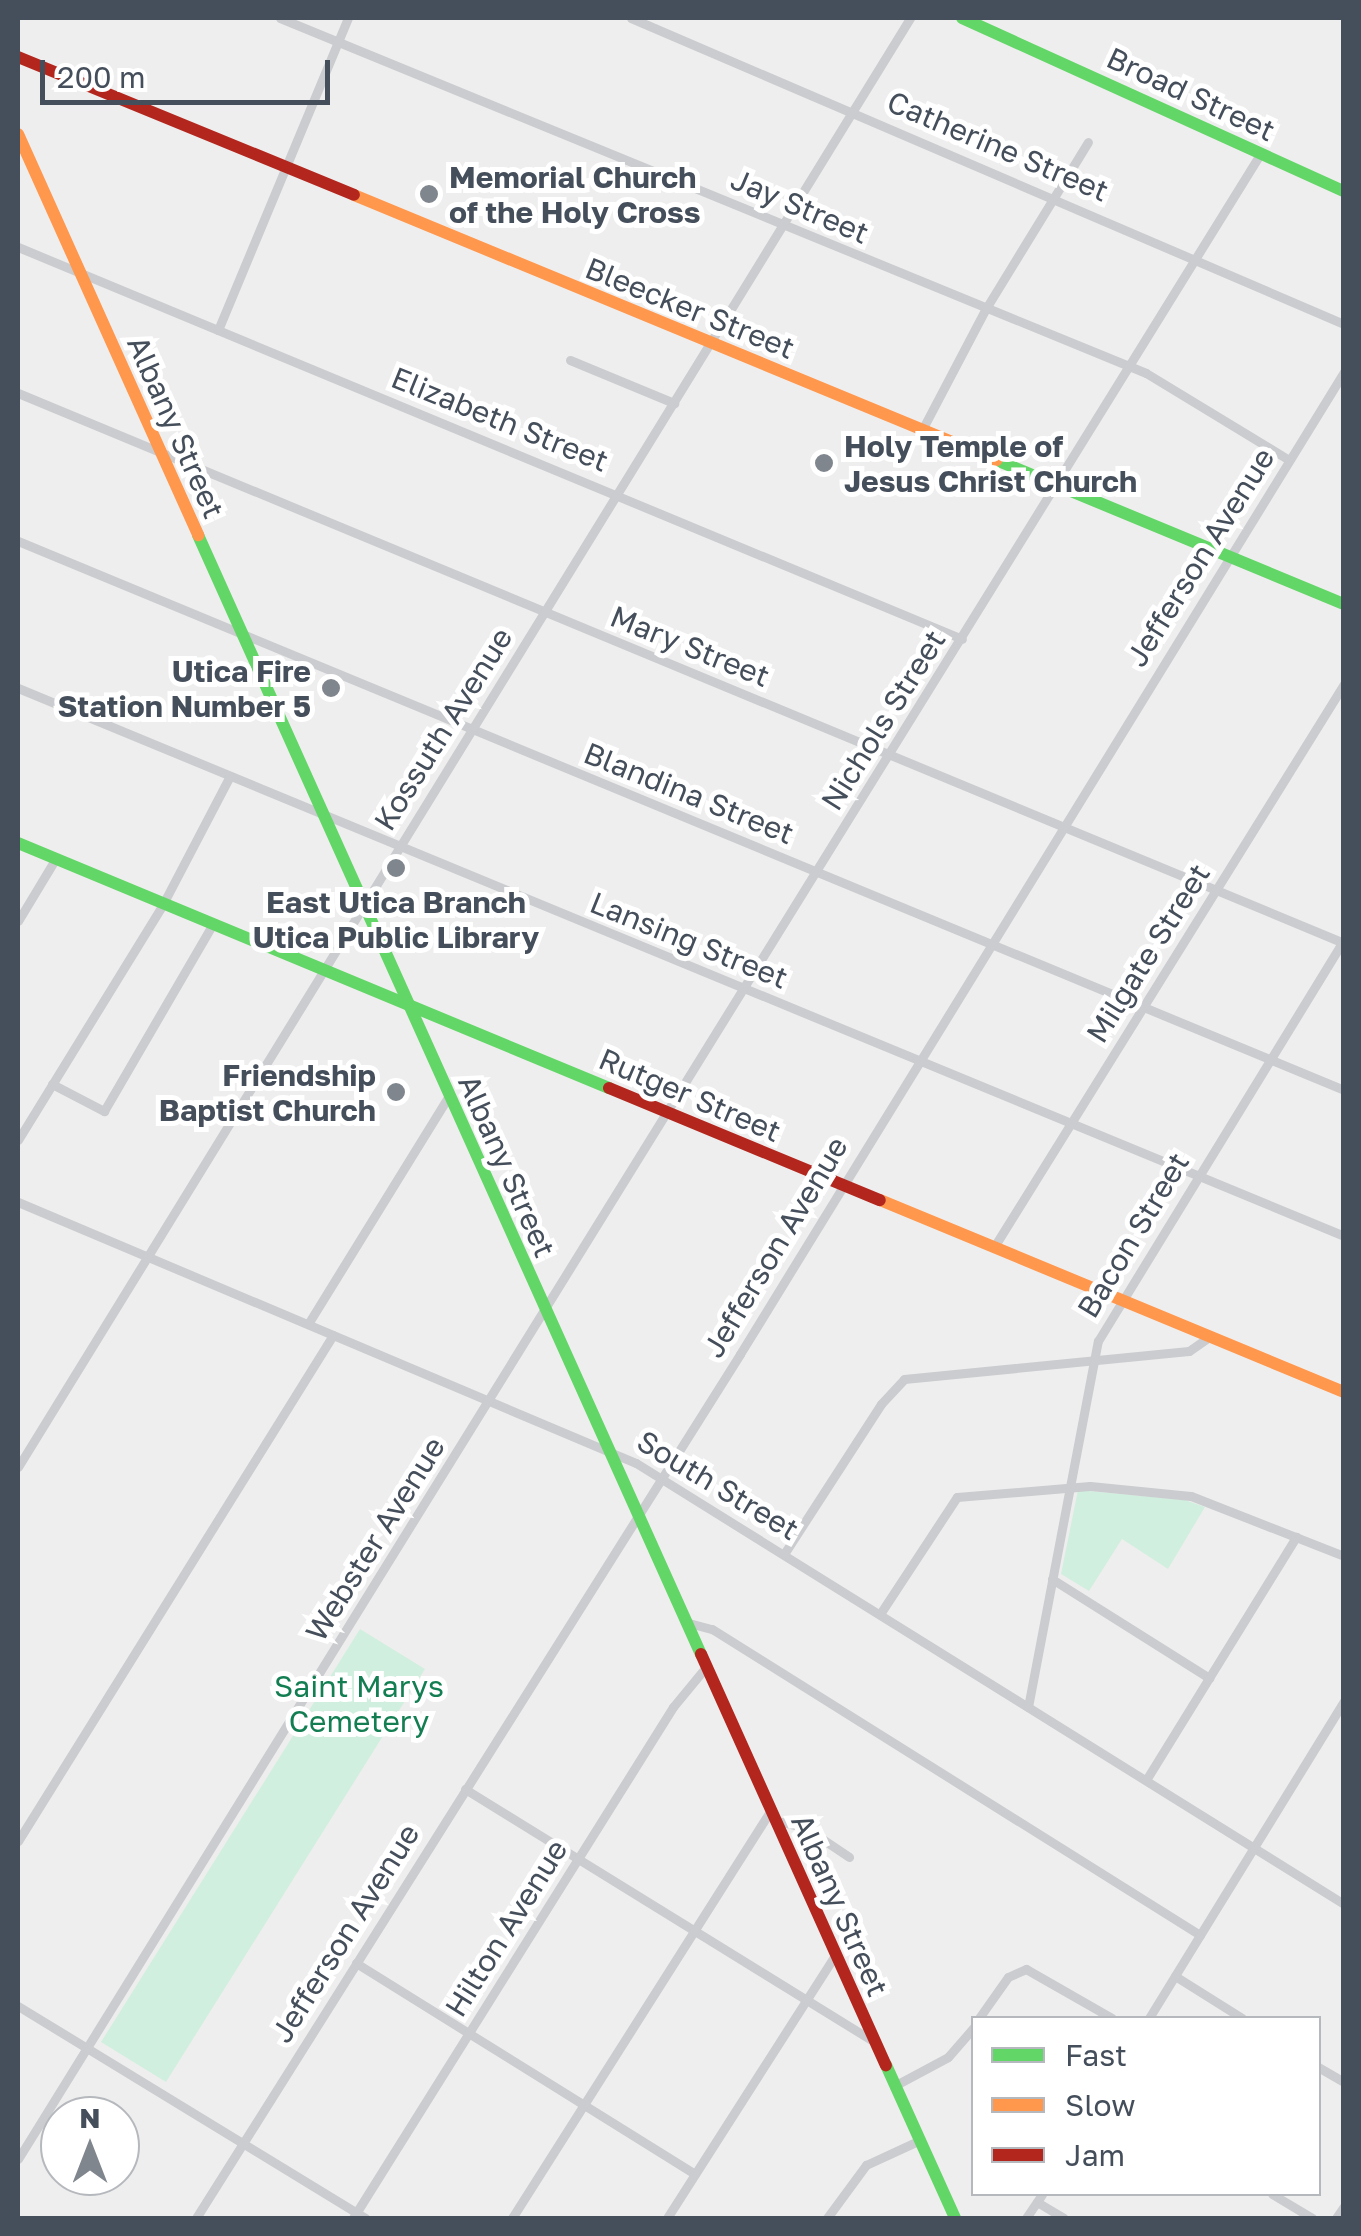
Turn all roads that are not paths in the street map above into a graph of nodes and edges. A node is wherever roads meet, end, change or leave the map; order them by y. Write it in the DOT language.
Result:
graph roads {
  1 [pos="280,18"];
  2 [pos="348,18"];
  3 [pos="631,18"];
  4 [pos="910,18"];
  5 [pos="962,18"];
  6 [pos="338,42"];
  7 [pos="18,57"];
  8 [pos="852,111"];
  9 [pos="18,134"];
  10 [pos="1088,142"];
  11 [pos="1261,153"];
  12 [pos="286,168"];
  13 [pos="1344,191"];
  14 [pos="1053,197"];
  15 [pos="783,225"];
  16 [pos="18,247"];
  17 [pos="1196,259"];
  18 [pos="80,273"];
  19 [pos="984,310"];
  20 [pos="1344,324"];
  21 [pos="218,330"];
  22 [pos="711,343"];
  23 [pos="570,360"];
  24 [pos="1130,366"];
  25 [pos="1344,372"];
  26 [pos="18,394"];
  27 [pos="674,403"];
  28 [pos="922,430"];
  29 [pos="160,452"];
  30 [pos="1290,460"];
  31 [pos="1059,486"];
  32 [pos="616,494"];
  33 [pos="18,541"];
  34 [pos="1230,557"];
  35 [pos="1344,604"];
  36 [pos="545,613"];
  37 [pos="242,634"];
  38 [pos="962,639"];
  39 [pos="1344,684"];
  40 [pos="18,688"];
  41 [pos="472,730"];
  42 [pos="889,756"];
  43 [pos="230,776"];
  44 [pos="325,816"];
  45 [pos="1062,827"];
  46 [pos="18,843"];
  47 [pos="398,847"];
  48 [pos="56,858"];
  49 [pos="818,873"];
  50 [pos="1216,890"];
  51 [pos="163,904"];
  52 [pos="364,905"];
  53 [pos="18,921"];
  54 [pos="214,924"];
  55 [pos="1343,942"];
  56 [pos="989,945"];
  57 [pos="324,970"];
  58 [pos="746,990"];
  59 [pos="408,1004"];
  60 [pos="1143,1008"];
  61 [pos="1269,1060"];
  62 [pos="917,1062"];
  63 [pos="52,1084"];
  64 [pos="1344,1090"];
  65 [pos="448,1096"];
  66 [pos="669,1113"];
  67 [pos="1070,1124"];
  68 [pos="18,1140"];
  69 [pos="1197,1176"];
  70 [pos="841,1185"];
  71 [pos="18,1202"];
  72 [pos="1344,1236"];
  73 [pos="994,1247"];
  74 [pos="148,1256"];
  75 [pos="1122,1301"];
  76 [pos="545,1311"];
  77 [pos="308,1324"];
  78 [pos="333,1335"];
  79 [pos="1209,1337"];
  80 [pos="1092,1360"];
  81 [pos="1344,1392"];
  82 [pos="490,1398"];
  83 [pos="604,1446"];
  84 [pos="18,1467"];
  85 [pos="660,1478"];
  86 [pos="1069,1487"];
  87 [pos="636,1516"];
  88 [pos="1296,1537"];
  89 [pos="784,1554"];
  90 [pos="1344,1556"];
  91 [pos="1052,1579"];
  92 [pos="880,1614"];
  93 [pos="685,1622"];
  94 [pos="706,1668"];
  95 [pos="1209,1678"];
  96 [pos="1344,1702"];
  97 [pos="1028,1707"];
  98 [pos="1146,1780"];
  99 [pos="465,1789"];
  100 [pos="772,1816"];
  101 [pos="18,1841"];
  102 [pos="1254,1848"];
  103 [pos="849,1857"];
  104 [pos="578,1860"];
  105 [pos="1344,1904"];
  106 [pos="691,1930"];
  107 [pos="1200,1935"];
  108 [pos="835,1955"];
  109 [pos="356,1962"];
  110 [pos="1174,1976"];
  111 [pos="803,2002"];
  112 [pos="18,2006"];
  113 [pos="981,2016"];
  114 [pos="1108,2016"];
  115 [pos="1149,2016"];
  116 [pos="1239,2016"];
  117 [pos="971,2030"];
  118 [pos="470,2033"];
  119 [pos="874,2042"];
  120 [pos="87,2048"];
  121 [pos="1321,2068"];
  122 [pos="1344,2082"];
  123 [pos="894,2086"];
  124 [pos="582,2104"];
  125 [pos="920,2140"];
  126 [pos="243,2144"];
  127 [pos="18,2159"];
  128 [pos="695,2174"];
  129 [pos="1275,2196"];
  130 [pos="1039,2198"];
  131 [pos="1344,2206"];
  132 [pos="358,2217"];
  133 [pos="196,2218"];
  134 [pos="512,2218"];
  135 [pos="668,2218"];
  136 [pos="827,2218"];
  137 [pos="955,2218"];
  138 [pos="1026,2218"];
  139 [pos="1064,2218"];
  140 [pos="1312,2218"];
  141 [pos="1336,2218"];
  1 -- 6 [label="street, Jay Street"];
  2 -- 6 [label="street"];
  3 -- 8 [label="street, Catherine Street"];
  4 -- 8 [label="street, Kossuth Avenue"];
  5 -- 11 [label="street, Broad Street"];
  6 -- 12 [label="street"];
  6 -- 15 [label="street, Jay Street"];
  7 -- 12 [label="street, Bleecker Street"];
  8 -- 14 [label="street, Catherine Street"];
  8 -- 15 [label="street, Kossuth Avenue"];
  9 -- 18 [label="street, Albany Street"];
  10 -- 14 [label="street"];
  11 -- 13 [label="street, Broad Street"];
  11 -- 17 [label="street, Nichols Street"];
  12 -- 21 [label="street"];
  12 -- 22 [label="street, Bleecker Street"];
  14 -- 17 [label="street, Catherine Street"];
  14 -- 19 [label="street"];
  15 -- 19 [label="street, Jay Street"];
  15 -- 22 [label="street, Kossuth Avenue"];
  16 -- 18 [label="street, Elizabeth Street"];
  17 -- 20 [label="street, Catherine Street"];
  17 -- 24 [label="street, Nichols Street"];
  18 -- 21 [label="street, Elizabeth Street"];
  18 -- 29 [label="street, Albany Street"];
  19 -- 24 [label="street, Jay Street"];
  19 -- 28 [label="street"];
  21 -- 32 [label="street, Elizabeth Street"];
  22 -- 27 [label="street, Kossuth Avenue"];
  22 -- 28 [label="street, Bleecker Street"];
  23 -- 27 [label="street"];
  24 -- 30 [label="street, Jay Street"];
  24 -- 31 [label="street, Nichols Street"];
  25 -- 30 [label="street, Jefferson Avenue"];
  26 -- 29 [label="street, Mary Street"];
  27 -- 32 [label="street, Kossuth Avenue"];
  28 -- 31 [label="street, Bleecker Street"];
  29 -- 36 [label="street, Mary Street"];
  29 -- 37 [label="street, Albany Street"];
  30 -- 34 [label="street, Jefferson Avenue"];
  31 -- 34 [label="street, Bleecker Street"];
  31 -- 38 [label="street, Nichols Street"];
  32 -- 36 [label="street, Kossuth Avenue"];
  32 -- 38 [label="street, Elizabeth Street"];
  33 -- 37 [label="street, Blandina Street"];
  34 -- 35 [label="street, Bleecker Street"];
  34 -- 45 [label="street, Jefferson Avenue"];
  36 -- 41 [label="street, Kossuth Avenue"];
  36 -- 42 [label="street, Mary Street"];
  37 -- 41 [label="street, Blandina Street"];
  37 -- 44 [label="street, Albany Street"];
  38 -- 42 [label="street, Nichols Street"];
  39 -- 50 [label="street, Milgate Street"];
  40 -- 43 [label="street, Lansing Street"];
  41 -- 47 [label="street, Kossuth Avenue"];
  41 -- 49 [label="street, Blandina Street"];
  42 -- 45 [label="street, Mary Street"];
  42 -- 49 [label="street, Nichols Street"];
  43 -- 44 [label="street, Lansing Street"];
  43 -- 51 [label="street"];
  44 -- 47 [label="street, Lansing Street"];
  44 -- 52 [label="street, Albany Street"];
  45 -- 50 [label="street, Mary Street"];
  45 -- 56 [label="street, Jefferson Avenue"];
  46 -- 48 [label="street, Rutger Street"];
  47 -- 52 [label="street, Kossuth Avenue"];
  47 -- 58 [label="street, Lansing Street"];
  48 -- 51 [label="street, Rutger Street"];
  48 -- 53 [label="street"];
  49 -- 56 [label="street, Blandina Street"];
  49 -- 58 [label="street, Nichols Street"];
  50 -- 55 [label="street, Mary Street"];
  50 -- 60 [label="street, Milgate Street"];
  51 -- 54 [label="street, Rutger Street"];
  51 -- 63 [label="street"];
  52 -- 57 [label="street, Kossuth Avenue"];
  52 -- 59 [label="street, Albany Street"];
  54 -- 57 [label="street, Rutger Street"];
  54 -- 63 [label="street"];
  55 -- 61 [label="street, Bacon Street"];
  56 -- 60 [label="street, Blandina Street"];
  56 -- 62 [label="street, Jefferson Avenue"];
  57 -- 59 [label="street, Rutger Street"];
  57 -- 74 [label="street, Kossuth Avenue"];
  58 -- 62 [label="street, Lansing Street"];
  58 -- 66 [label="street, Nichols Street"];
  59 -- 65 [label="street, Albany Street"];
  59 -- 66 [label="street, Rutger Street"];
  60 -- 61 [label="street, Blandina Street"];
  60 -- 67 [label="street, Milgate Street"];
  61 -- 64 [label="street, Blandina Street"];
  61 -- 69 [label="street, Bacon Street"];
  62 -- 67 [label="street, Lansing Street"];
  62 -- 70 [label="street, Jefferson Avenue"];
  63 -- 68 [label="street"];
  65 -- 76 [label="street, Albany Street"];
  65 -- 77 [label="street"];
  66 -- 70 [label="street, Rutger Street"];
  66 -- 76 [label="street, Nichols Street"];
  67 -- 69 [label="street, Lansing Street"];
  67 -- 73 [label="street, Milgate Street"];
  69 -- 72 [label="street, Lansing Street"];
  69 -- 75 [label="street, Bacon Street"];
  70 -- 73 [label="street, Rutger Street"];
  70 -- 85 [label="street, Jefferson Avenue"];
  71 -- 74 [label="street, South Street"];
  73 -- 75 [label="street, Rutger Street"];
  74 -- 77 [label="street, South Street"];
  74 -- 84 [label="street, Kossuth Avenue"];
  75 -- 79 [label="street, Rutger Street"];
  75 -- 80 [label="street, Bacon Street"];
  76 -- 82 [label="street, Webster Avenue"];
  76 -- 83 [label="street, Albany Street"];
  77 -- 78 [label="street, South Street"];
  78 -- 82 [label="street, South Street"];
  78 -- 101 [label="street"];
  79 -- 80 [label="street"];
  79 -- 81 [label="street, Rutger Street"];
  80 -- 86 [label="street, Bacon Street"];
  80 -- 89 [label="street"];
  82 -- 83 [label="street, South Street"];
  82 -- 120 [label="street, Webster Avenue"];
  83 -- 85 [label="street, South Street"];
  83 -- 87 [label="street, Albany Street"];
  85 -- 87 [label="street, Jefferson Avenue"];
  85 -- 89 [label="street, South Street"];
  86 -- 88 [label="street"];
  86 -- 91 [label="street, Bacon Street"];
  86 -- 92 [label="street"];
  87 -- 93 [label="street, Albany Street"];
  87 -- 99 [label="street, Jefferson Avenue"];
  88 -- 90 [label="street"];
  88 -- 95 [label="street"];
  89 -- 92 [label="street, South Street"];
  91 -- 95 [label="street"];
  91 -- 97 [label="street, Bacon Street"];
  92 -- 97 [label="street, South Street"];
  93 -- 94 [label="street, Albany Street"];
  93 -- 107 [label="street"];
  94 -- 100 [label="street, Albany Street"];
  94 -- 104 [label="street, Hilton Avenue"];
  95 -- 98 [label="street"];
  96 -- 102 [label="street"];
  97 -- 98 [label="street, South Street"];
  98 -- 102 [label="street, South Street"];
  99 -- 104 [label="street"];
  99 -- 109 [label="street, Jefferson Avenue"];
  100 -- 103 [label="street"];
  100 -- 106 [label="street"];
  100 -- 108 [label="street, Albany Street"];
  102 -- 105 [label="street, South Street"];
  102 -- 107 [label="street"];
  104 -- 106 [label="street"];
  104 -- 118 [label="street, Hilton Avenue"];
  106 -- 111 [label="street"];
  106 -- 124 [label="street"];
  107 -- 110 [label="street"];
  108 -- 111 [label="street"];
  108 -- 119 [label="street, Albany Street"];
  109 -- 118 [label="street"];
  109 -- 126 [label="street, Jefferson Avenue"];
  110 -- 115 [label="street"];
  110 -- 116 [label="street"];
  111 -- 119 [label="street"];
  111 -- 128 [label="street"];
  112 -- 120 [label="street"];
  113 -- 114 [label="street"];
  117 -- 123 [label="street"];
  118 -- 124 [label="street"];
  118 -- 132 [label="street, Hilton Avenue"];
  119 -- 123 [label="street, Albany Street"];
  120 -- 126 [label="street"];
  120 -- 127 [label="street, Webster Avenue"];
  121 -- 122 [label="street"];
  123 -- 125 [label="street, Albany Street"];
  124 -- 128 [label="street"];
  124 -- 134 [label="street"];
  125 -- 136 [label="street"];
  125 -- 137 [label="street, Albany Street"];
  126 -- 132 [label="street"];
  126 -- 133 [label="street, Jefferson Avenue"];
  128 -- 135 [label="street"];
  129 -- 140 [label="street"];
  130 -- 138 [label="street"];
  130 -- 139 [label="street"];
  131 -- 141 [label="street"];
}
